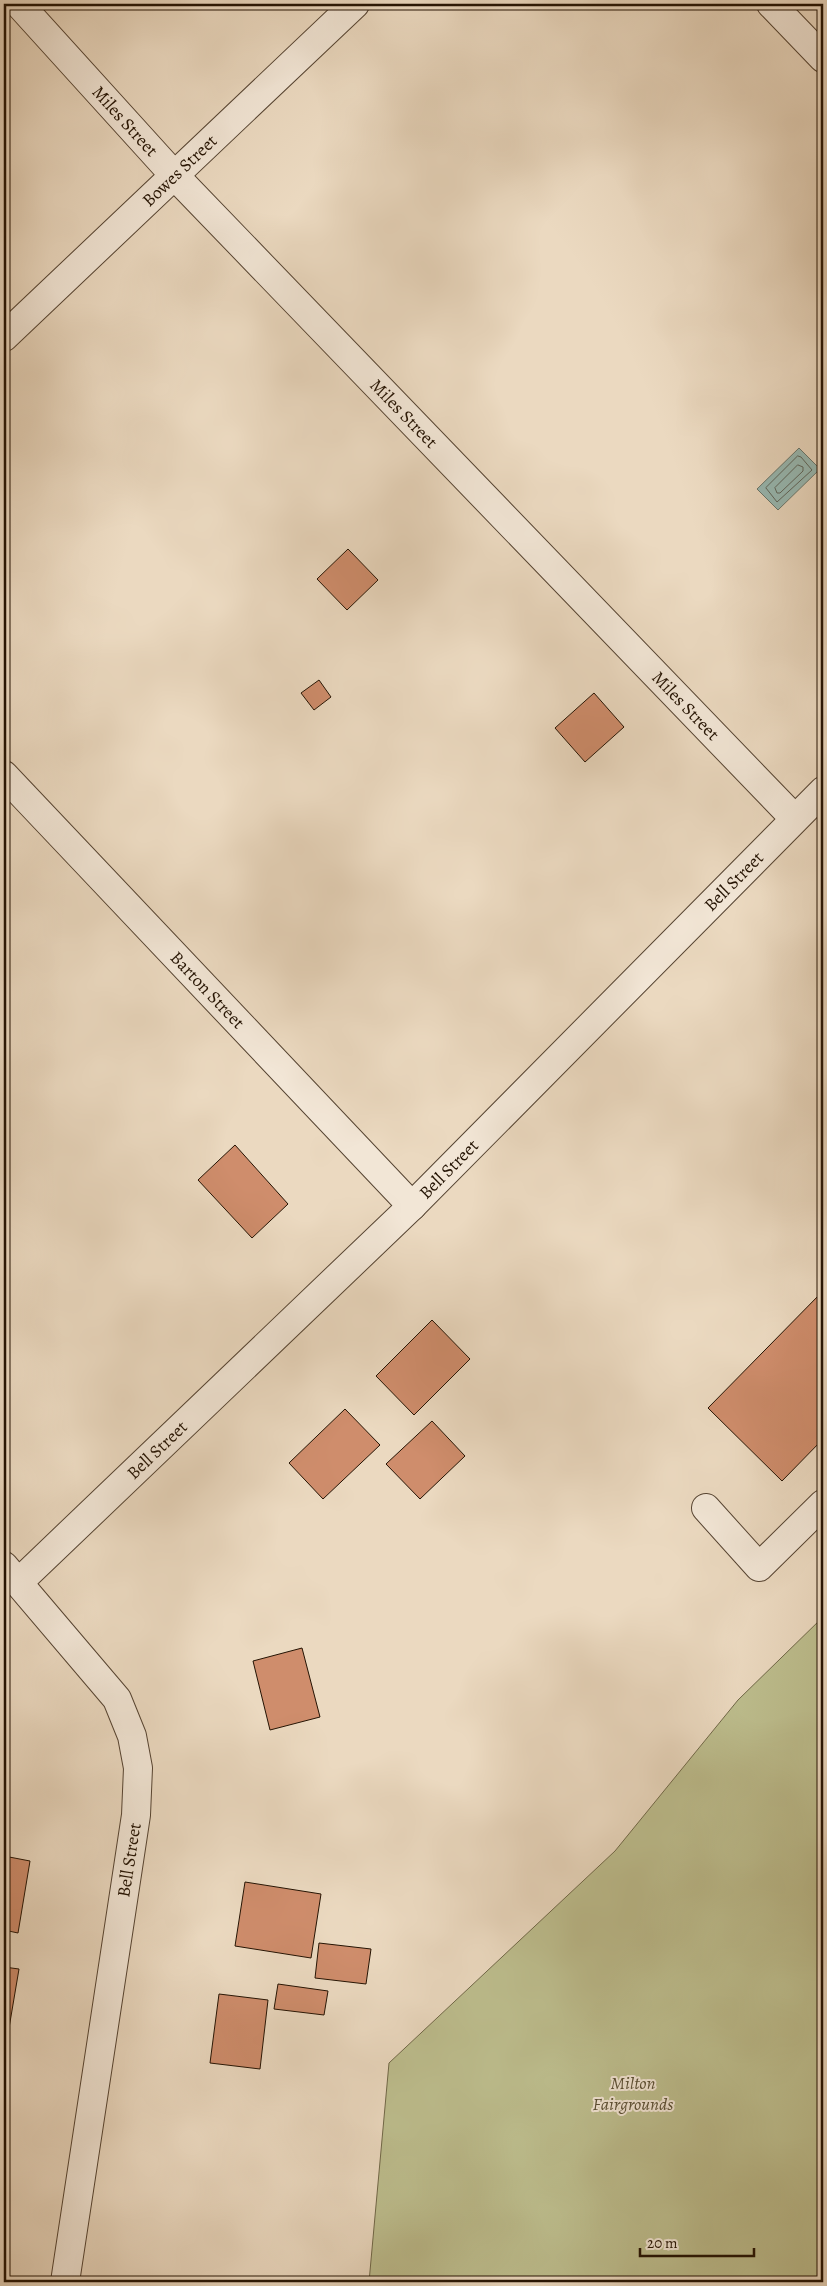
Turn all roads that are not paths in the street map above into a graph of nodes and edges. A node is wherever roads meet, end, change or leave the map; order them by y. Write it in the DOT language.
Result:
graph roads {
  1 [pos="19,4"];
  2 [pos="355,4"];
  3 [pos="771,4"];
  4 [pos="823,58"];
  5 [pos="174,175"];
  6 [pos="4,337"];
  7 [pos="4,775"];
  8 [pos="823,791"];
  9 [pos="794,818"];
  10 [pos="412,1206"];
  11 [pos="823,1504"];
  12 [pos="706,1508"];
  13 [pos="11,1574"];
  14 [pos="65,2282"];
  1 -- 5 [label="street, Miles Street"];
  2 -- 5 [label="street, Bowes Street"];
  3 -- 4 [label="street"];
  5 -- 6 [label="street, Bowes Street"];
  5 -- 9 [label="street, Miles Street"];
  7 -- 10 [label="street, Barton Street"];
  8 -- 9 [label="street, Bell Street"];
  9 -- 10 [label="street, Bell Street"];
  10 -- 13 [label="street, Bell Street"];
  11 -- 12 [label="street"];
  13 -- 14 [label="street, Bell Street"];
}
